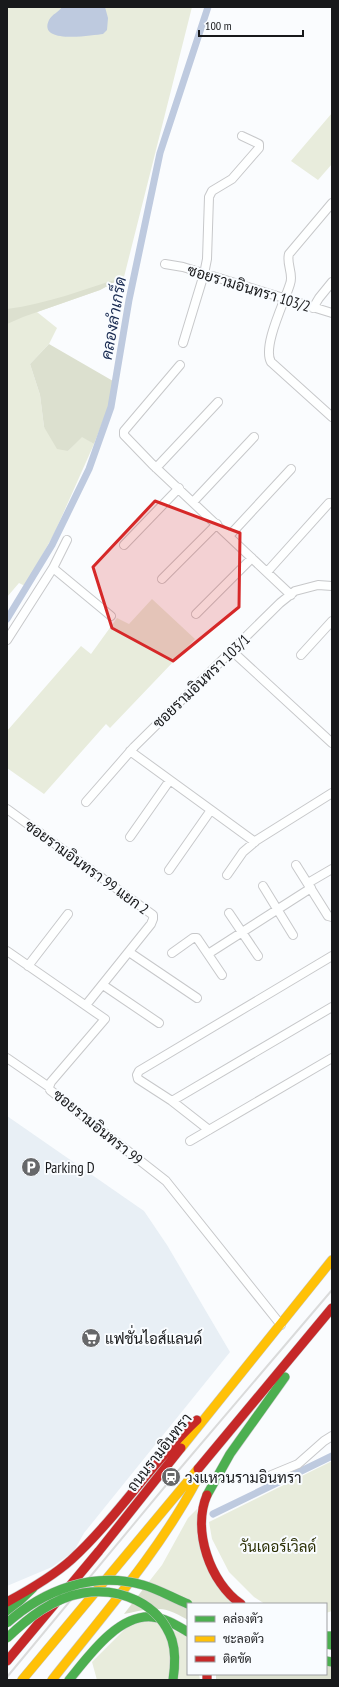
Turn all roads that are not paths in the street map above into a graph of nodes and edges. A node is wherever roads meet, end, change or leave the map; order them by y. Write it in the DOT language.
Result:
graph roads {
  1 [pos="242,136"];
  2 [pos="332,203"];
  3 [pos="165,264"];
  4 [pos="204,274"];
  5 [pos="332,282"];
  6 [pos="285,299"];
  7 [pos="313,308"];
  8 [pos="332,313"];
  9 [pos="183,343"];
  10 [pos="180,365"];
  11 [pos="218,402"];
  12 [pos="332,417"];
  13 [pos="254,437"];
  14 [pos="156,468"];
  15 [pos="291,469"];
  16 [pos="179,488"];
  17 [pos="194,502"];
  18 [pos="329,503"];
  19 [pos="216,524"];
  20 [pos="229,536"];
  21 [pos="67,540"];
  22 [pos="124,545"];
  23 [pos="252,558"];
  24 [pos="52,568"];
  25 [pos="267,572"];
  26 [pos="162,579"];
  27 [pos="332,586"];
  28 [pos="291,595"];
  29 [pos="196,614"];
  30 [pos="111,616"];
  31 [pos="332,621"];
  32 [pos="7,640"];
  33 [pos="232,651"];
  34 [pos="300,655"];
  35 [pos="332,743"];
  36 [pos="130,751"];
  37 [pos="170,780"];
  38 [pos="332,793"];
  39 [pos="86,802"];
  40 [pos="7,809"];
  41 [pos="211,810"];
  42 [pos="130,837"];
  43 [pos="255,842"];
  44 [pos="296,865"];
  45 [pos="332,869"];
  46 [pos="169,870"];
  47 [pos="227,875"];
  48 [pos="263,886"];
  49 [pos="309,886"];
  50 [pos="277,910"];
  51 [pos="229,913"];
  52 [pos="68,914"];
  53 [pos="332,917"];
  54 [pos="242,932"];
  55 [pos="293,934"];
  56 [pos="7,951"];
  57 [pos="129,952"];
  58 [pos="172,953"];
  59 [pos="208,954"];
  60 [pos="258,956"];
  61 [pos="332,956"];
  62 [pos="28,966"];
  63 [pos="222,975"];
  64 [pos="102,984"];
  65 [pos="197,998"];
  66 [pos="86,1005"];
  67 [pos="332,1007"];
  68 [pos="159,1023"];
  69 [pos="7,1058"];
  70 [pos="332,1058"];
  71 [pos="49,1087"];
  72 [pos="172,1101"];
  73 [pos="209,1130"];
  74 [pos="190,1141"];
  75 [pos="332,1260"];
  76 [pos="332,1308"];
  77 [pos="281,1325"];
  78 [pos="318,1326"];
  79 [pos="211,1410"];
  80 [pos="332,1436"];
  81 [pos="214,1450"];
  82 [pos="269,1476"];
  83 [pos="33,1588"];
  84 [pos="7,1602"];
  85 [pos="240,1603"];
  86 [pos="187,1604"];
  87 [pos="7,1613"];
  88 [pos="7,1623"];
  89 [pos="187,1631"];
  90 [pos="7,1638"];
  91 [pos="7,1661"];
  92 [pos="22,1680"];
  93 [pos="52,1680"];
  94 [pos="69,1680"];
  95 [pos="173,1680"];
  1 -- 4 [label="street"];
  2 -- 6 [label="street"];
  3 -- 4 [label="street, ซอยรามอินทรา 103/2"];
  4 -- 6 [label="street, ซอยรามอินทรา 103/2"];
  4 -- 9 [label="street"];
  5 -- 7 [label="street"];
  6 -- 7 [label="street, ซอยรามอินทรา 103/2"];
  6 -- 12 [label="street"];
  7 -- 8 [label="street, ซอยรามอินทรา 103/2"];
  10 -- 14 [label="street"];
  11 -- 14 [label="street"];
  13 -- 17 [label="street"];
  14 -- 16 [label="street"];
  15 -- 20 [label="street"];
  16 -- 17 [label="street"];
  16 -- 22 [label="street"];
  17 -- 19 [label="street"];
  18 -- 25 [label="street"];
  19 -- 20 [label="street"];
  19 -- 26 [label="street"];
  20 -- 23 [label="street"];
  21 -- 24 [label="street"];
  23 -- 25 [label="street"];
  23 -- 29 [label="street"];
  24 -- 30 [label="street"];
  24 -- 32 [label="street"];
  25 -- 28 [label="street"];
  27 -- 28 [label="street, ซอยรามอินทรา 103/1"];
  28 -- 33 [label="street, ซอยรามอินทรา 103/1"];
  31 -- 34 [label="street"];
  33 -- 35 [label="street"];
  33 -- 36 [label="street, ซอยรามอินทรา 103/1"];
  36 -- 37 [label="street"];
  36 -- 39 [label="street, ซอยรามอินทรา 103/1"];
  37 -- 41 [label="street"];
  37 -- 42 [label="street"];
  38 -- 43 [label="street"];
  40 -- 57 [label="street, ซอยรามอินทรา 99 แยก 2"];
  41 -- 43 [label="street"];
  41 -- 46 [label="street"];
  43 -- 47 [label="street"];
  44 -- 49 [label="street"];
  45 -- 49 [label="street"];
  48 -- 50 [label="street"];
  49 -- 50 [label="street"];
  49 -- 53 [label="street"];
  50 -- 54 [label="street"];
  50 -- 55 [label="street"];
  51 -- 54 [label="street"];
  52 -- 62 [label="street"];
  54 -- 59 [label="street"];
  54 -- 60 [label="street"];
  56 -- 62 [label="street, ซอยรามอินทรา 99"];
  57 -- 64 [label="street, ซอยรามอินทรา 99 แยก 2"];
  57 -- 65 [label="street"];
  58 -- 59 [label="street"];
  59 -- 63 [label="street"];
  61 -- 72 [label="street"];
  62 -- 66 [label="street, ซอยรามอินทรา 99"];
  64 -- 66 [label="street, ซอยรามอินทรา 99 แยก 2"];
  64 -- 68 [label="street"];
  66 -- 71 [label="street, ซอยรามอินทรา 99"];
  67 -- 72 [label="street"];
  69 -- 71 [label="street"];
  70 -- 73 [label="street"];
  71 -- 77 [label="street, ซอยรามอินทรา 99"];
  72 -- 73 [label="street"];
  73 -- 74 [label="street"];
  75 -- 77 [label="main road, ถนนรามอินทรา"];
  76 -- 78 [label="main road"];
  77 -- 79 [label="main road, ถนนรามอินทรา"];
  78 -- 81 [label="main road"];
  78 -- 85 [label="main road"];
  79 -- 83 [label="main road"];
  79 -- 91 [label="main road, ถนนรามอินทรา"];
  80 -- 82 [label="street"];
  81 -- 92 [label="main road"];
  81 -- 93 [label="main road"];
  83 -- 84 [label="main road"];
  83 -- 87 [label="main road"];
  86 -- 88 [label="main road, bridge"];
  89 -- 94 [label="main road"];
  90 -- 95 [label="main road, bridge"];
}
